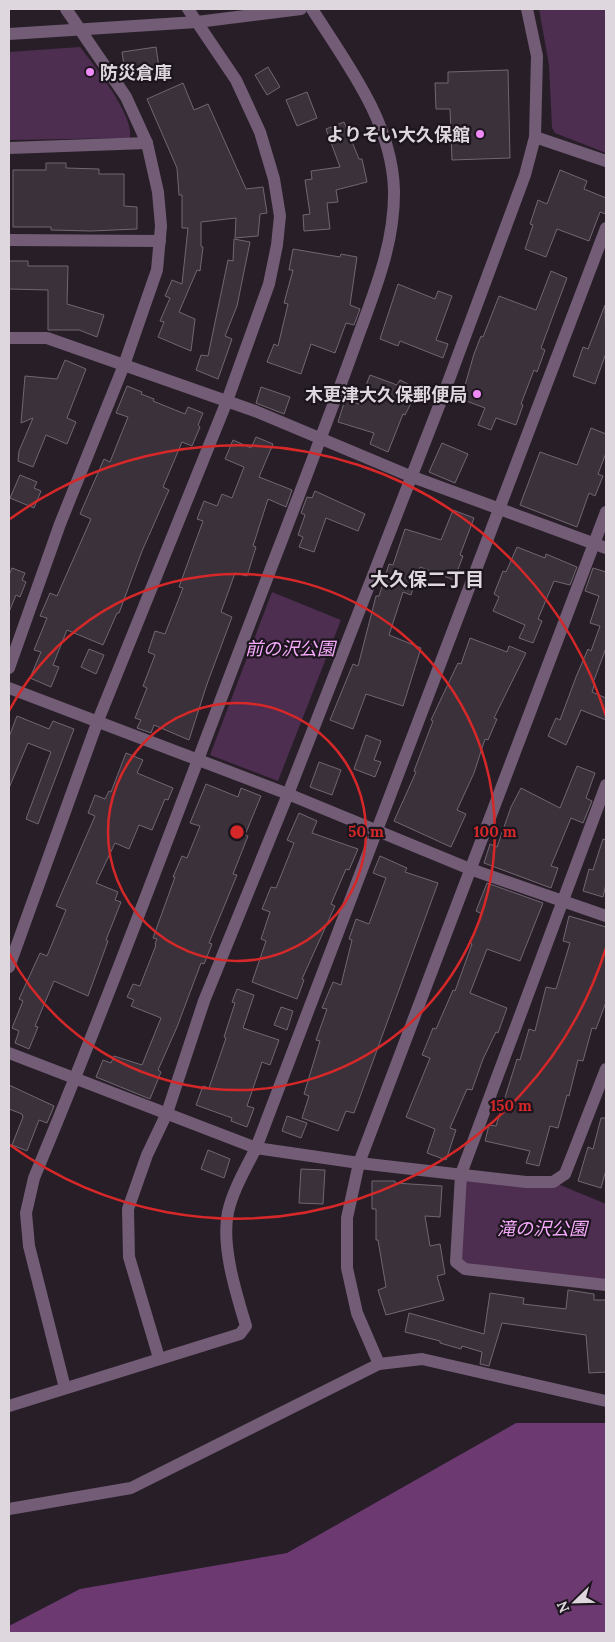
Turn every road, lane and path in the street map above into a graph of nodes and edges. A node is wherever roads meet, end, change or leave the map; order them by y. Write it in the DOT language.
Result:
graph roads {
  1 [pos="66,9"];
  2 [pos="188,9"];
  3 [pos="301,9"];
  4 [pos="312,9"];
  5 [pos="527,9"];
  6 [pos="197,22"];
  7 [pos="81,30"];
  8 [pos="9,34"];
  9 [pos="535,137"];
  10 [pos="147,143"];
  11 [pos="9,148"];
  12 [pos="606,161"];
  13 [pos="606,228"];
  14 [pos="9,240"];
  15 [pos="160,242"];
  16 [pos="9,338"];
  17 [pos="124,366"];
  18 [pos="227,401"];
  19 [pos="321,439"];
  20 [pos="410,476"];
  21 [pos="500,508"];
  22 [pos="606,512"];
  23 [pos="601,545"];
  24 [pos="9,668"];
  25 [pos="9,688"];
  26 [pos="97,723"];
  27 [pos="196,760"];
  28 [pos="606,785"];
  29 [pos="288,794"];
  30 [pos="377,830"];
  31 [pos="470,869"];
  32 [pos="562,901"];
  33 [pos="606,916"];
  34 [pos="9,967"];
  35 [pos="9,1053"];
  36 [pos="606,1069"];
  37 [pos="76,1078"];
  38 [pos="167,1113"];
  39 [pos="256,1148"];
  40 [pos="359,1163"];
  41 [pos="462,1174"];
  42 [pos="606,1284"];
  43 [pos="159,1358"];
  44 [pos="379,1364"];
  45 [pos="65,1388"];
  46 [pos="606,1401"];
  47 [pos="9,1406"];
  48 [pos="9,1509"];
  1 -- 7 [label="street"];
  2 -- 6 [label="street"];
  3 -- 6 [label="street"];
  4 -- 19 [label="street"];
  5 -- 9 [label="street"];
  6 -- 7 [label="street"];
  6 -- 18 [label="street"];
  7 -- 8 [label="street"];
  7 -- 10 [label="street"];
  9 -- 12 [label="street"];
  9 -- 20 [label="street"];
  10 -- 11 [label="street"];
  10 -- 15 [label="street"];
  13 -- 21 [label="street"];
  14 -- 15 [label="street"];
  15 -- 17 [label="street"];
  16 -- 17 [label="street"];
  17 -- 18 [label="street"];
  17 -- 24 [label="street"];
  18 -- 19 [label="street"];
  18 -- 26 [label="street"];
  19 -- 20 [label="street"];
  19 -- 27 [label="street"];
  20 -- 21 [label="street"];
  20 -- 29 [label="street"];
  21 -- 23 [label="street"];
  21 -- 30 [label="street"];
  22 -- 23 [label="street"];
  23 -- 31 [label="street"];
  25 -- 26 [label="street"];
  26 -- 27 [label="street"];
  26 -- 34 [label="street"];
  27 -- 29 [label="street"];
  27 -- 37 [label="street"];
  28 -- 32 [label="street"];
  29 -- 30 [label="street"];
  29 -- 38 [label="street"];
  30 -- 31 [label="street"];
  30 -- 39 [label="street"];
  31 -- 32 [label="street"];
  31 -- 40 [label="street"];
  32 -- 33 [label="street"];
  32 -- 41 [label="street"];
  35 -- 37 [label="street"];
  36 -- 41 [label="street"];
  37 -- 38 [label="street"];
  37 -- 45 [label="street"];
  38 -- 39 [label="street"];
  38 -- 43 [label="street"];
  39 -- 40 [label="street"];
  39 -- 43 [label="street"];
  40 -- 41 [label="street"];
  40 -- 44 [label="street"];
  41 -- 42 [label="street"];
  43 -- 45 [label="street"];
  44 -- 46 [label="street"];
  44 -- 48 [label="street"];
  45 -- 47 [label="street"];
}
